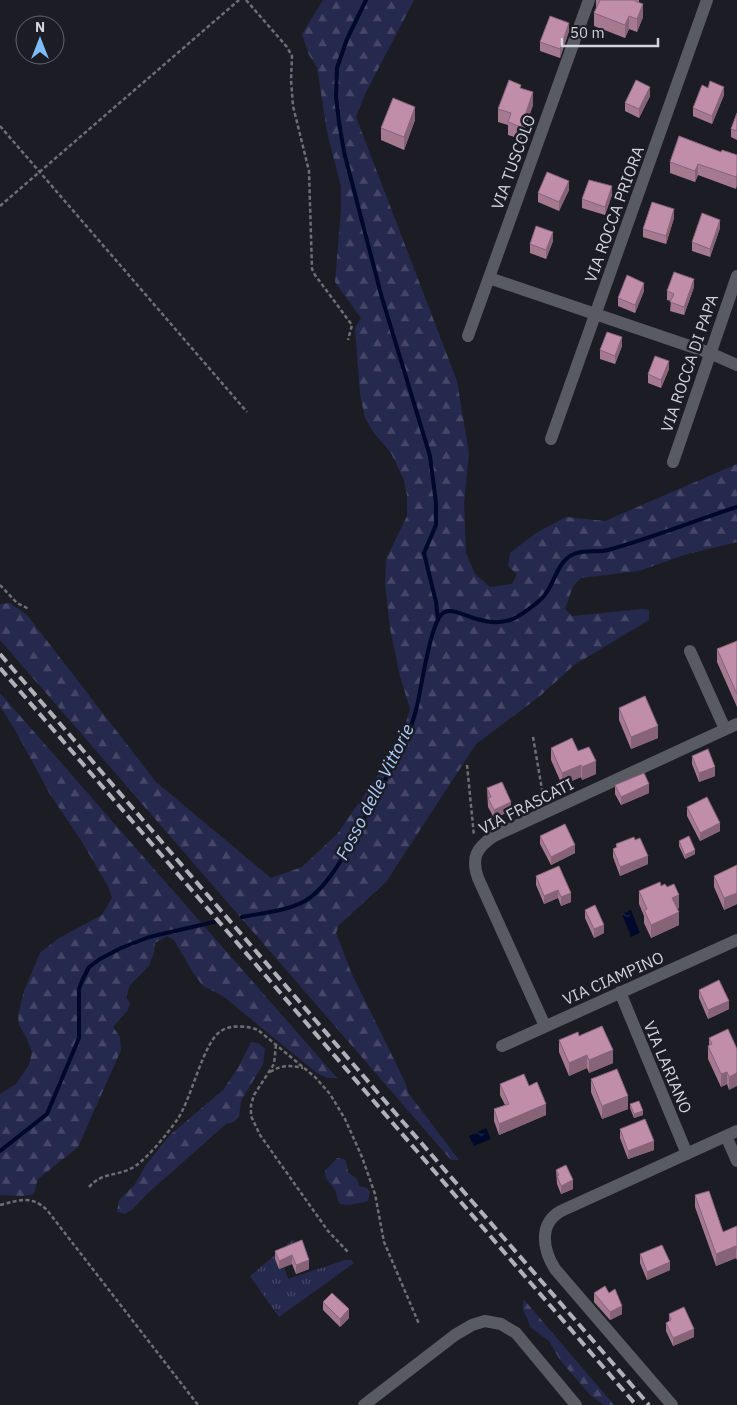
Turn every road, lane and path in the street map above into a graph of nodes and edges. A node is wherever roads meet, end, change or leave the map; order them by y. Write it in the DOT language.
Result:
graph roads {
  1 [pos="239,0"];
  2 [pos="246,0"];
  3 [pos="588,0"];
  4 [pos="708,0"];
  5 [pos="0,126"];
  6 [pos="40,172"];
  7 [pos="0,206"];
  8 [pos="737,276"];
  9 [pos="489,278"];
  10 [pos="596,314"];
  11 [pos="468,336"];
  12 [pos="348,340"];
  13 [pos="710,354"];
  14 [pos="737,365"];
  15 [pos="247,412"];
  16 [pos="551,439"];
  17 [pos="672,462"];
  18 [pos="0,585"];
  19 [pos="29,609"];
  20 [pos="690,651"];
  21 [pos="731,727"];
  22 [pos="533,738"];
  23 [pos="467,765"];
  24 [pos="546,812"];
  25 [pos="476,854"];
  26 [pos="737,940"];
  27 [pos="620,992"];
  28 [pos="546,1026"];
  29 [pos="276,1044"];
  30 [pos="502,1046"];
  31 [pos="305,1069"];
  32 [pos="269,1073"];
  33 [pos="732,1134"];
  34 [pos="687,1154"];
  35 [pos="737,1161"];
  36 [pos="89,1187"];
  37 [pos="0,1205"];
  38 [pos="348,1252"];
  39 [pos="419,1324"];
  40 [pos="198,1405"];
  41 [pos="364,1405"];
  42 [pos="576,1405"];
  43 [pos="672,1405"];
  1 -- 6 [label="path"];
  2 -- 12 [label="path"];
  3 -- 9 [label="street, VIA TUSCOLO"];
  4 -- 10 [label="street, VIA ROCCA PRIORA"];
  5 -- 6 [label="path"];
  6 -- 7 [label="path"];
  6 -- 15 [label="path"];
  8 -- 13 [label="street, VIA ROCCA DI PAPA"];
  9 -- 10 [label="street"];
  9 -- 11 [label="street, VIA TUSCOLO"];
  10 -- 13 [label="street"];
  10 -- 16 [label="street, VIA ROCCA PRIORA"];
  13 -- 14 [label="street"];
  13 -- 17 [label="street, VIA ROCCA DI PAPA"];
  18 -- 19 [label="path"];
  20 -- 21 [label="street"];
  21 -- 24 [label="street, VIA FRASCATI"];
  22 -- 24 [label="path"];
  23 -- 25 [label="path"];
  24 -- 25 [label="street, VIA FRASCATI"];
  25 -- 28 [label="street, VIA FRASCATI"];
  26 -- 27 [label="street, VIA CIAMPINO"];
  27 -- 28 [label="street, VIA CIAMPINO"];
  27 -- 34 [label="street, VIA LARIANO"];
  28 -- 30 [label="street, VIA CIAMPINO"];
  29 -- 31 [label="path"];
  29 -- 32 [label="path"];
  29 -- 36 [label="path"];
  31 -- 32 [label="path"];
  31 -- 39 [label="path"];
  32 -- 38 [label="path"];
  33 -- 34 [label="street"];
  33 -- 35 [label="street"];
  34 -- 43 [label="street"];
  37 -- 40 [label="path"];
  41 -- 42 [label="street"];
}
